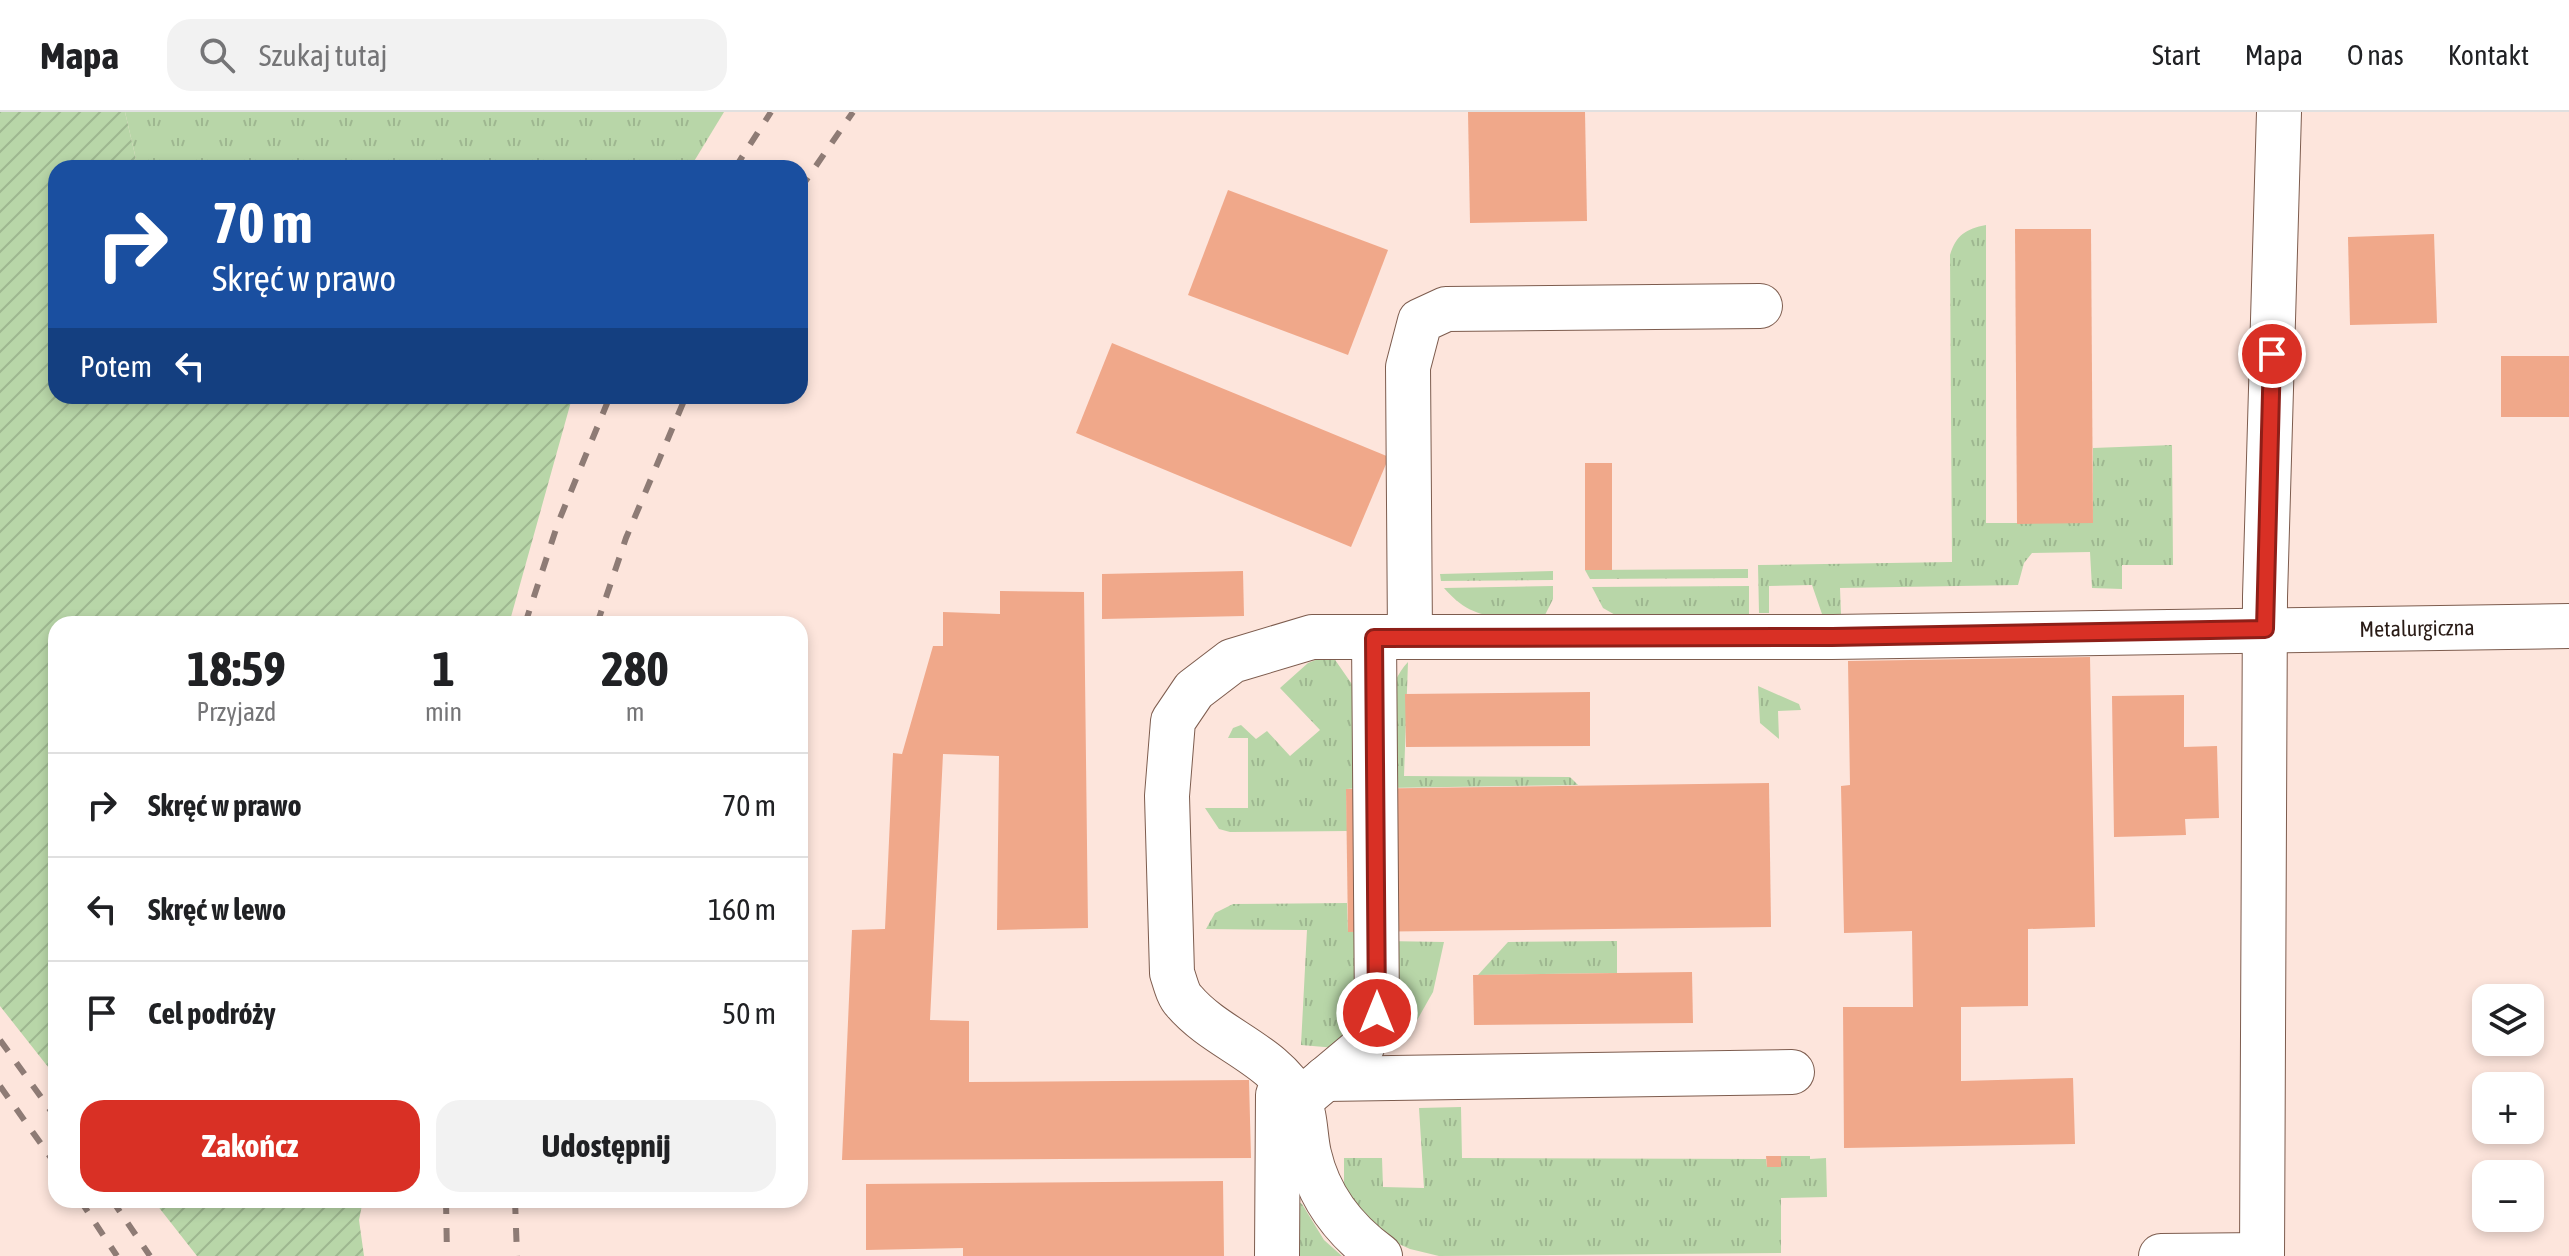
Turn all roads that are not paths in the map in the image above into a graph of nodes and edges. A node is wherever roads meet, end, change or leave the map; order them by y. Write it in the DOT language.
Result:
graph roads {
  1 [pos="2279,112"];
  2 [pos="1760,306"];
  3 [pos="2569,626"];
  4 [pos="2265,629"];
  5 [pos="1392,638"];
  6 [pos="1792,1072"];
  7 [pos="1301,1085"];
  8 [pos="2262,1255"];
  9 [pos="1277,1256"];
  10 [pos="1380,1256"];
  11 [pos="2161,1256"];
  1 -- 4 [label="street"];
  2 -- 5 [label="street"];
  3 -- 4 [label="street, Metalurgiczna"];
  4 -- 5 [label="street, Metalurgiczna"];
  4 -- 8 [label="street"];
  5 -- 7 [label="street"];
  5 -- 7 [label="street, Metalurgiczna"];
  6 -- 7 [label="street"];
  7 -- 9 [label="street"];
  7 -- 10 [label="street"];
  8 -- 11 [label="street"];
}
